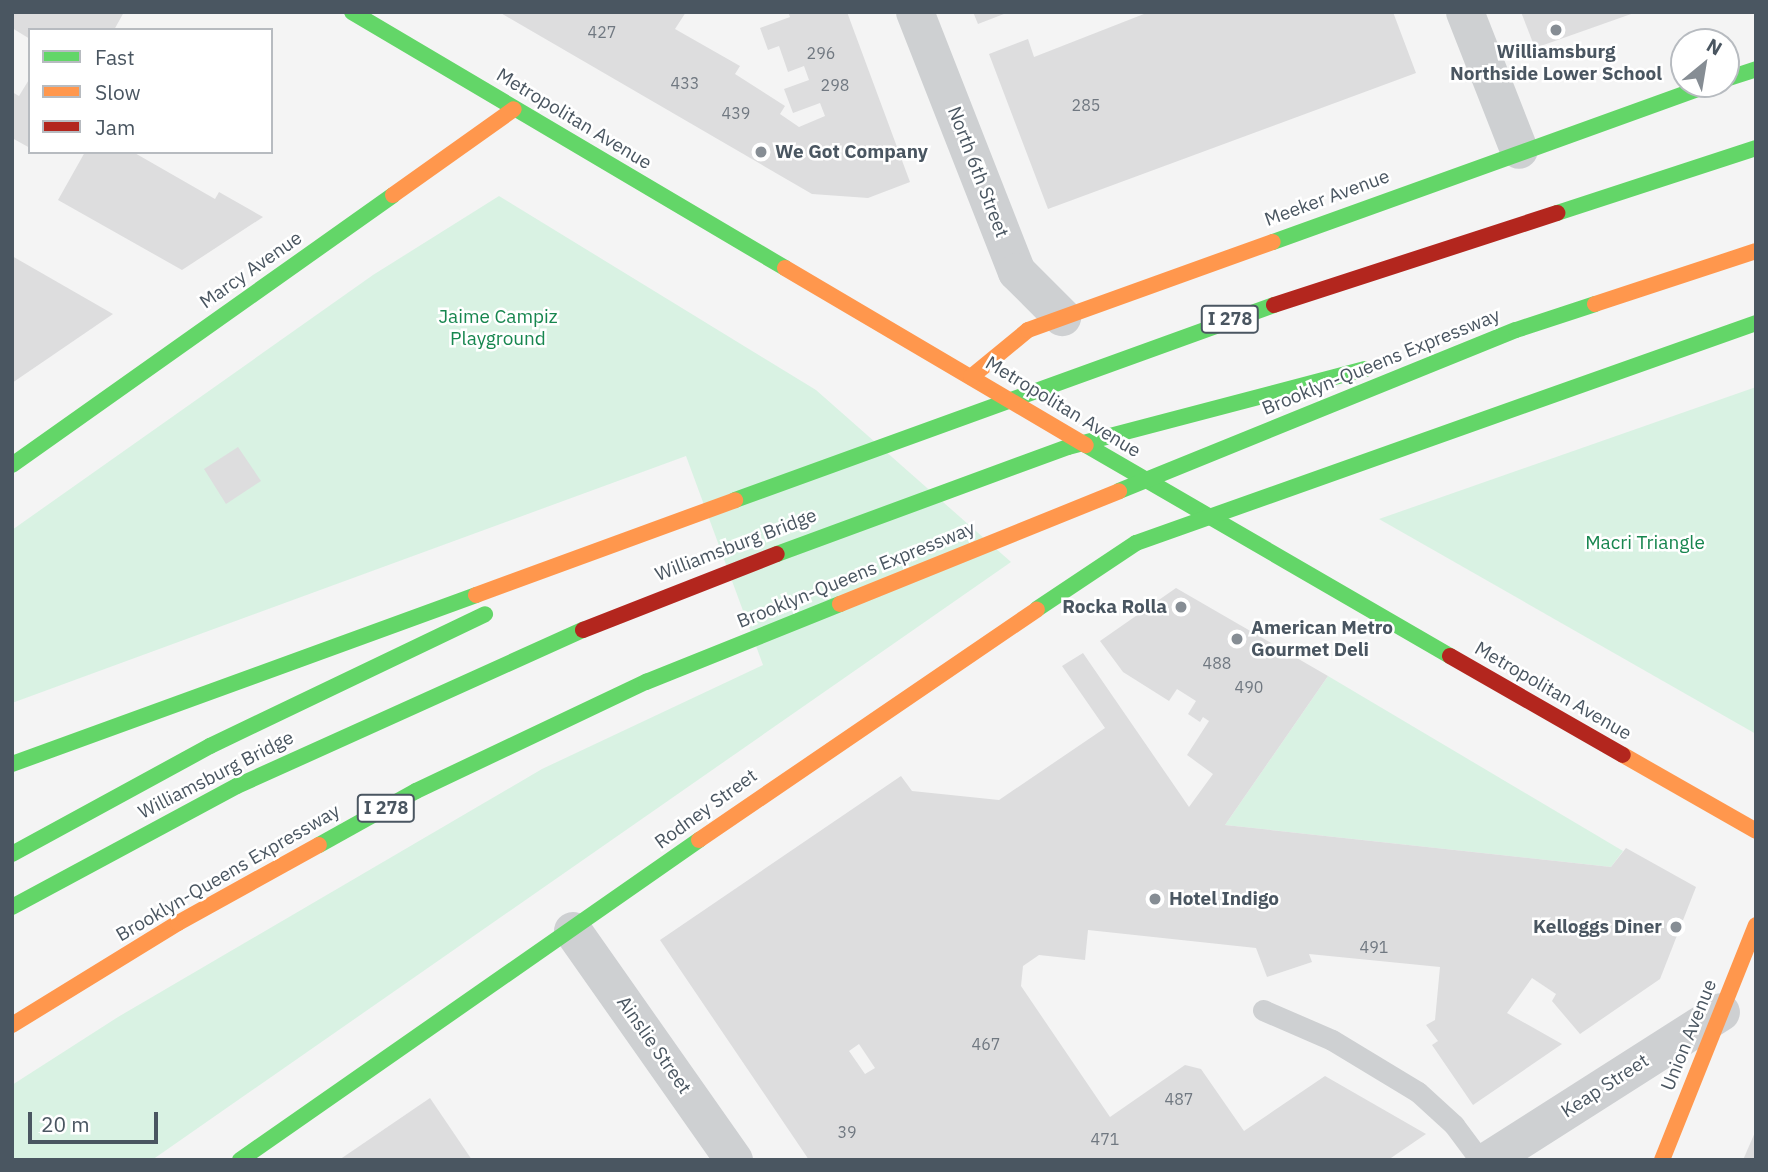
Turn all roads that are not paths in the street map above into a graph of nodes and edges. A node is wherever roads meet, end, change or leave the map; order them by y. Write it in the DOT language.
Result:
graph roads {
  1 [pos="352,12"];
  2 [pos="915,12"];
  3 [pos="1465,12"];
  4 [pos="1671,98"];
  5 [pos="514,109"];
  6 [pos="1756,148"];
  7 [pos="1519,150"];
  8 [pos="1756,251"];
  9 [pos="1062,317"];
  10 [pos="1756,323"];
  11 [pos="1516,330"];
  12 [pos="971,377"];
  13 [pos="12,465"];
  14 [pos="709,508"];
  15 [pos="1211,519"];
  16 [pos="522,597"];
  17 [pos="497,608"];
  18 [pos="12,764"];
  19 [pos="1756,831"];
  20 [pos="12,854"];
  21 [pos="12,907"];
  22 [pos="1756,925"];
  23 [pos="573,931"];
  24 [pos="1264,1010"];
  25 [pos="1721,1012"];
  26 [pos="12,1025"];
  27 [pos="240,1160"];
  28 [pos="734,1160"];
  29 [pos="1480,1160"];
  30 [pos="1489,1160"];
  31 [pos="1662,1160"];
  1 -- 5 [label="main road, Metropolitan Avenue"];
  2 -- 9 [label="street, North 6th Street"];
  3 -- 7 [label="street"];
  4 -- 7 [label="main road, Meeker Avenue"];
  5 -- 12 [label="main road, Metropolitan Avenue"];
  5 -- 13 [label="main road, Marcy Avenue"];
  6 -- 14 [label="main road, I 278"];
  7 -- 9 [label="main road, Meeker Avenue"];
  8 -- 11 [label="main road, Brooklyn-Queens Expressway / I 278"];
  9 -- 12 [label="main road, Meeker Avenue"];
  10 -- 15 [label="main road"];
  11 -- 21 [label="main road, Williamsburg Bridge"];
  11 -- 26 [label="main road, Brooklyn-Queens Expressway / I 278"];
  12 -- 15 [label="main road, Metropolitan Avenue"];
  14 -- 16 [label="main road, Williamsburg Bridge"];
  14 -- 18 [label="main road, I 278"];
  15 -- 19 [label="main road, Metropolitan Avenue"];
  15 -- 23 [label="main road, Rodney Street"];
  17 -- 20 [label="main road, Williamsburg Bridge"];
  22 -- 25 [label="main road, Union Avenue"];
  23 -- 27 [label="main road, Rodney Street"];
  23 -- 28 [label="street, Ainslie Street"];
  24 -- 29 [label="lane"];
  25 -- 30 [label="street, Keap Street"];
  25 -- 31 [label="main road, Union Avenue"];
}
